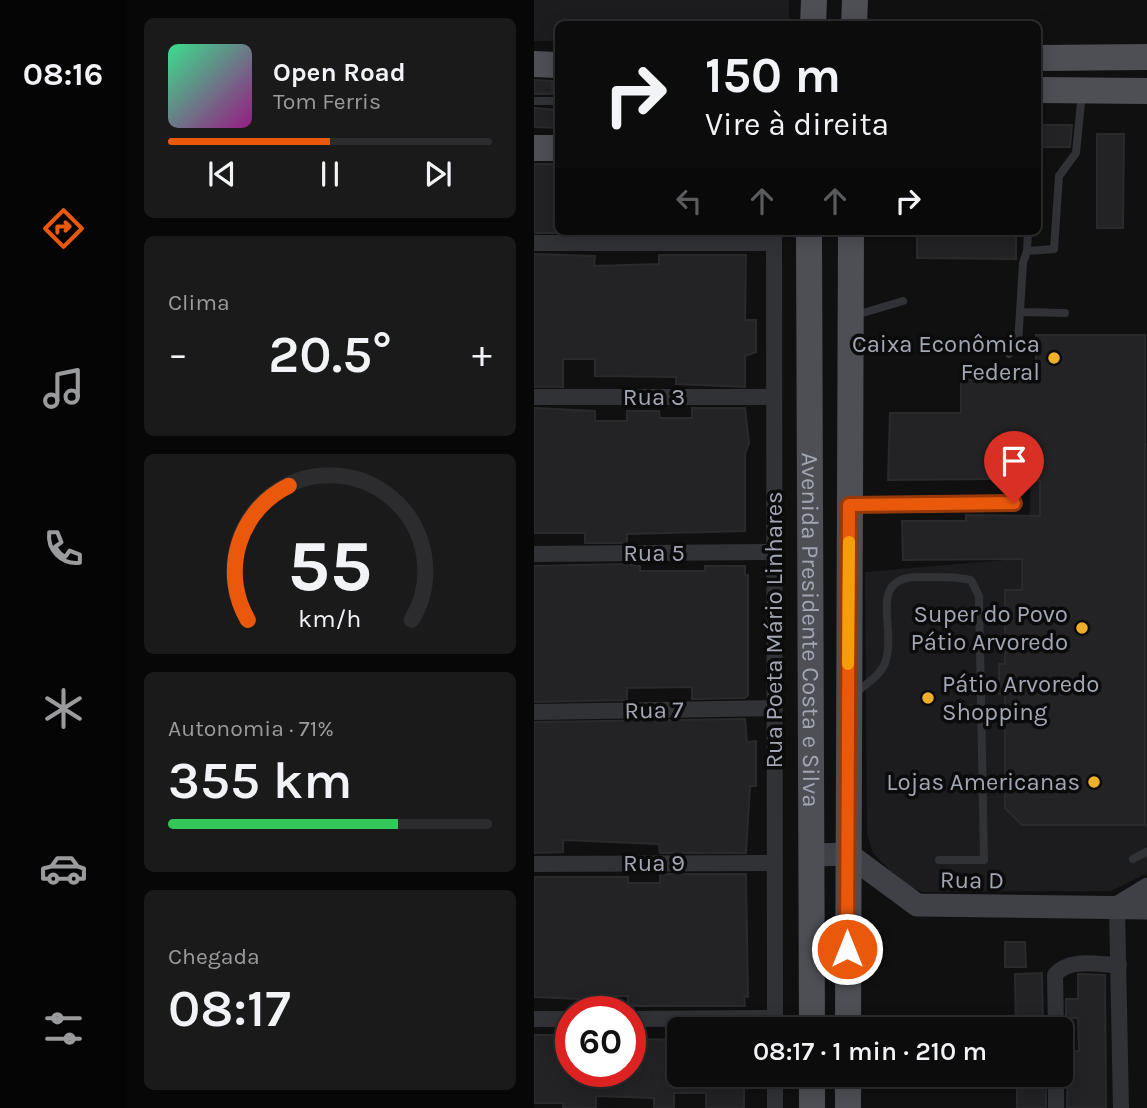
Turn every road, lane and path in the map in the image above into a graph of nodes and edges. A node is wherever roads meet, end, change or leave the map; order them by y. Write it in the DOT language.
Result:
graph roads {
  1 [pos="814,0"];
  2 [pos="855,0"];
  3 [pos="813,21"];
  4 [pos="854,21"];
  5 [pos="1147,57"];
  6 [pos="1041,58"];
  7 [pos="534,64"];
  8 [pos="555,65"];
  9 [pos="1041,90"];
  10 [pos="1082,90"];
  11 [pos="1147,90"];
  12 [pos="534,101"];
  13 [pos="555,101"];
  14 [pos="809,235"];
  15 [pos="851,235"];
  16 [pos="1028,235"];
  17 [pos="774,237"];
  18 [pos="534,243"];
  19 [pos="1028,251"];
  20 [pos="903,301"];
  21 [pos="1021,312"];
  22 [pos="1065,313"];
  23 [pos="850,316"];
  24 [pos="1009,354"];
  25 [pos="534,397"];
  26 [pos="774,397"];
  27 [pos="1014,503"];
  28 [pos="849,505"];
  29 [pos="775,552"];
  30 [pos="534,554"];
  31 [pos="848,699"];
  32 [pos="774,708"];
  33 [pos="534,712"];
  34 [pos="1147,851"];
  35 [pos="848,854"];
  36 [pos="812,855"];
  37 [pos="1133,859"];
  38 [pos="939,860"];
  39 [pos="534,863"];
  40 [pos="774,863"];
  41 [pos="1147,889"];
  42 [pos="1117,908"];
  43 [pos="1147,908"];
  44 [pos="1119,965"];
  45 [pos="775,1017"];
  46 [pos="812,1017"];
  47 [pos="848,1017"];
  48 [pos="1056,1017"];
  49 [pos="534,1019"];
  50 [pos="555,1019"];
  51 [pos="646,1019"];
  52 [pos="667,1020"];
  53 [pos="775,1087"];
  54 [pos="812,1087"];
  55 [pos="848,1087"];
  56 [pos="1056,1087"];
  57 [pos="775,1108"];
  58 [pos="812,1108"];
  59 [pos="848,1108"];
  60 [pos="1057,1108"];
  61 [pos="1121,1108"];
  1 -- 3 [label="main road"];
  2 -- 4 [label="main road"];
  5 -- 6 [label="main road"];
  7 -- 8 [label="main road"];
  9 -- 10 [label="main road"];
  10 -- 11 [label="main road"];
  10 -- 19 [label="lane"];
  12 -- 13 [label="lane"];
  14 -- 36 [label="main road, Avenida Presidente Costa e Silva"];
  15 -- 23 [label="main road, Avenida Presidente Costa e Silva"];
  16 -- 19 [label="lane"];
  17 -- 18 [label="street"];
  17 -- 26 [label="street, Rua Poeta Mário Linhares"];
  19 -- 21 [label="lane"];
  20 -- 23 [label="lane"];
  21 -- 22 [label="lane"];
  21 -- 24 [label="lane"];
  23 -- 28 [label="main road, Avenida Presidente Costa e Silva"];
  25 -- 26 [label="street, Rua 3"];
  26 -- 29 [label="street, Rua Poeta Mário Linhares"];
  27 -- 28 [label="lane"];
  28 -- 31 [label="main road, Avenida Presidente Costa e Silva"];
  29 -- 30 [label="street, Rua 5"];
  29 -- 32 [label="street, Rua Poeta Mário Linhares"];
  31 -- 35 [label="main road, Avenida Presidente Costa e Silva"];
  31 -- 38 [label="lane"];
  32 -- 33 [label="street, Rua 7"];
  32 -- 40 [label="street, Rua Poeta Mário Linhares"];
  34 -- 37 [label="lane"];
  35 -- 36 [label="street"];
  35 -- 42 [label="street, Rua D"];
  35 -- 47 [label="main road, Avenida Presidente Costa e Silva"];
  36 -- 46 [label="main road, Avenida Presidente Costa e Silva"];
  39 -- 40 [label="street, Rua 9"];
  40 -- 45 [label="street, Rua Poeta Mário Linhares"];
  41 -- 42 [label="street"];
  42 -- 43 [label="street, Rua D"];
  42 -- 44 [label="street"];
  44 -- 48 [label="street"];
  44 -- 61 [label="street"];
  49 -- 50 [label="street"];
  51 -- 52 [label="street"];
  53 -- 57 [label="street"];
  54 -- 58 [label="main road"];
  55 -- 59 [label="main road"];
  56 -- 60 [label="street"];
}
